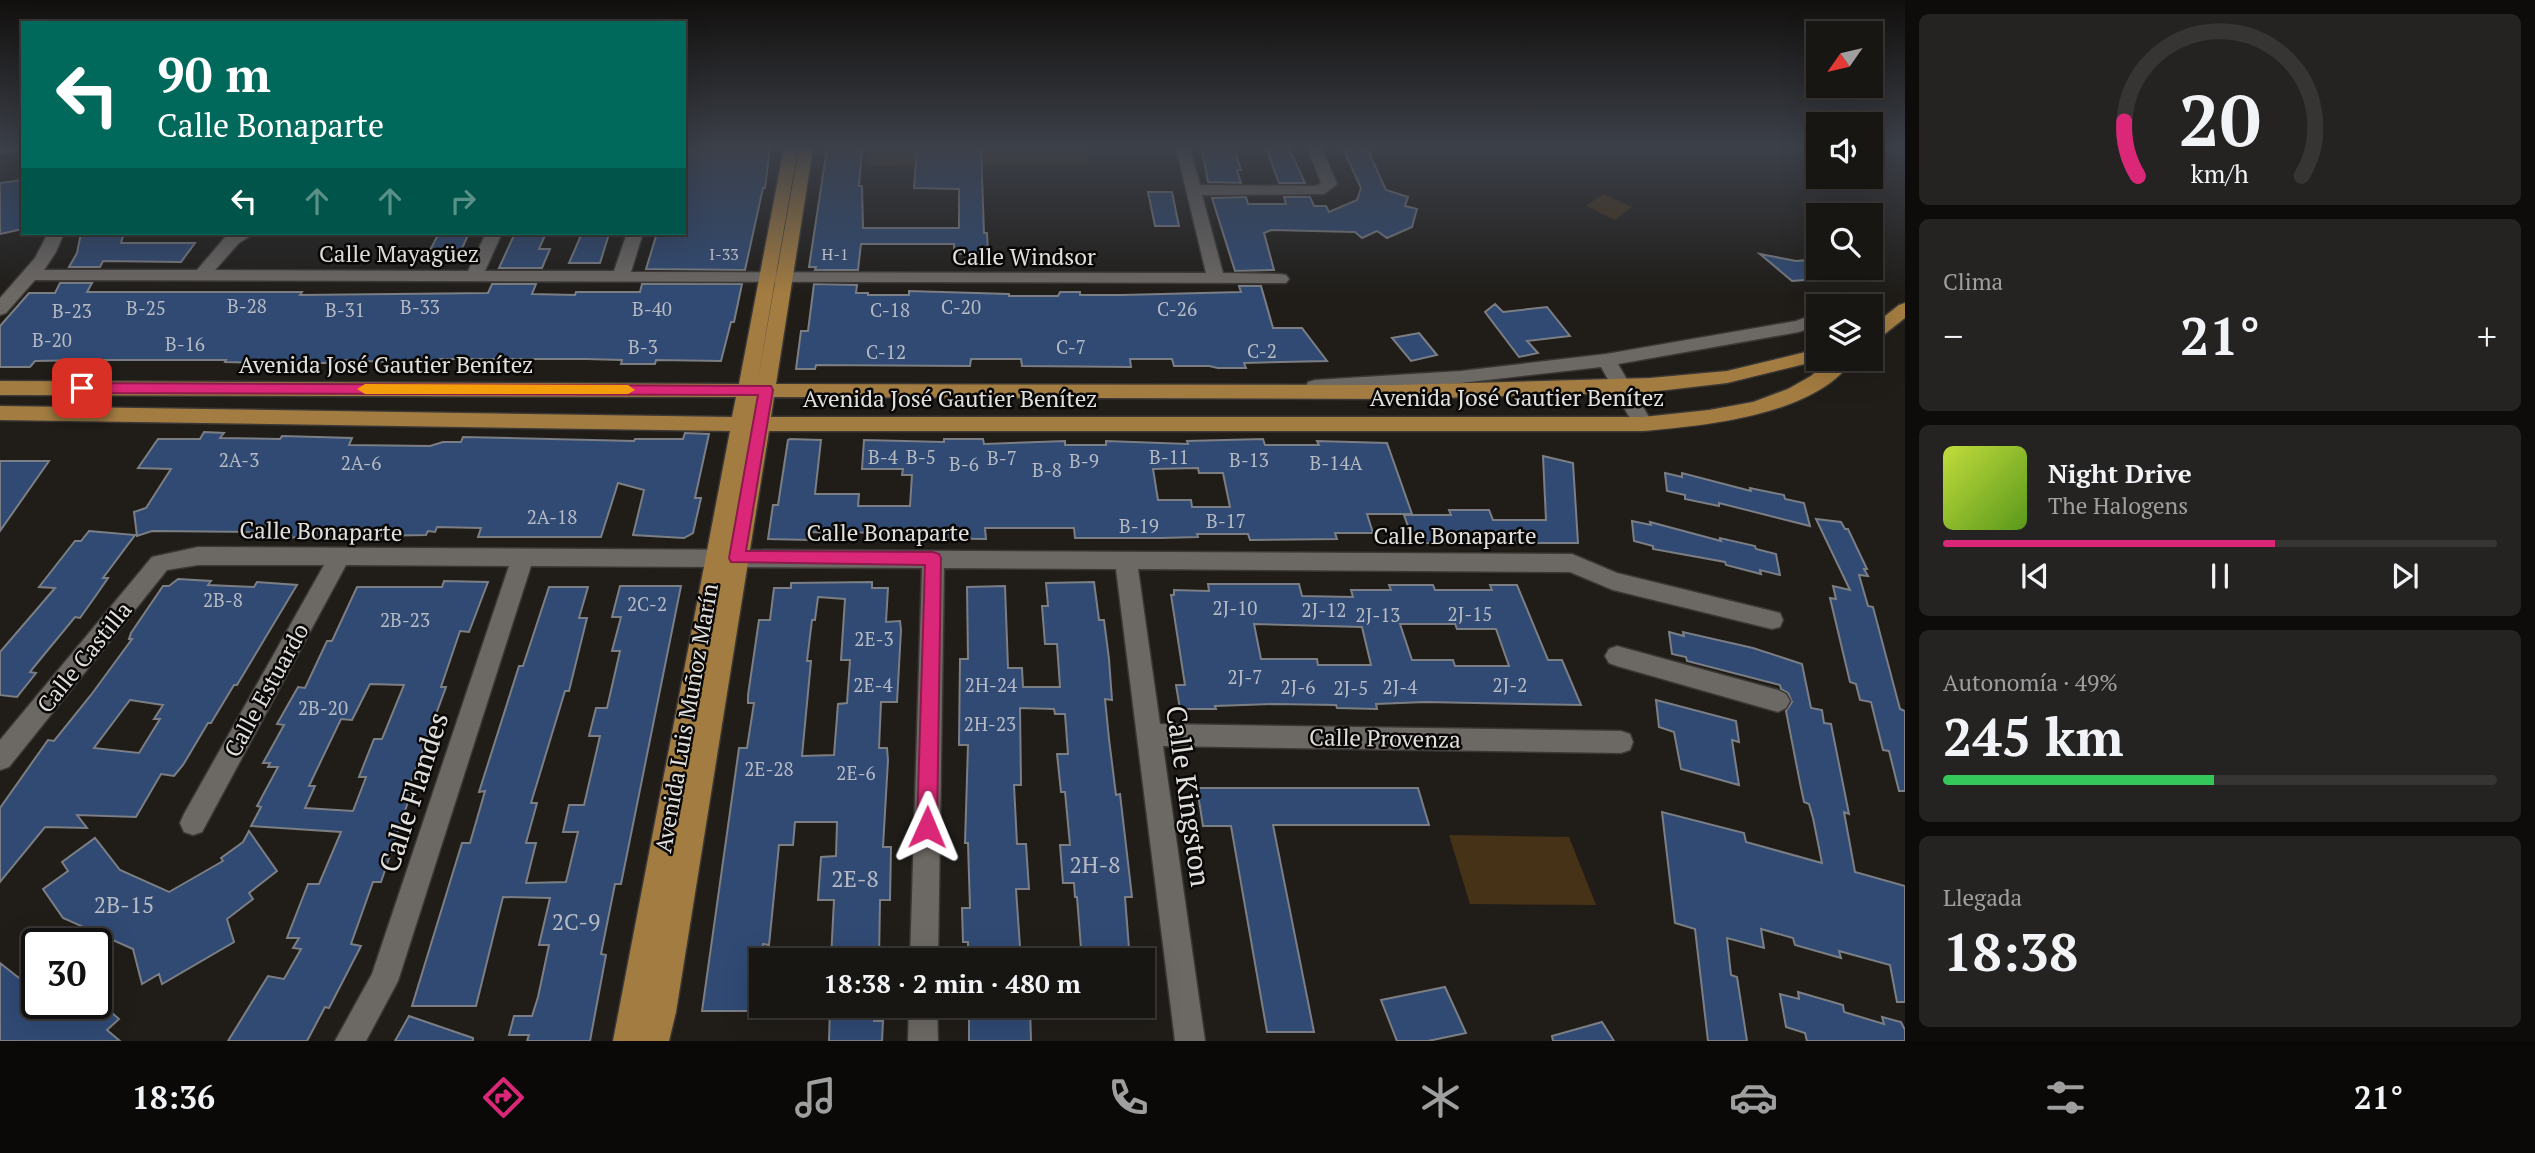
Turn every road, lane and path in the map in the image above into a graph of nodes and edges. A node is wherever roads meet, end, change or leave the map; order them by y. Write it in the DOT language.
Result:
graph roads {
  1 [pos="785,197"];
  2 [pos="795,197"];
  3 [pos="1196,197"];
  4 [pos="56,235"];
  5 [pos="242,235"];
  6 [pos="493,235"];
  7 [pos="634,235"];
  8 [pos="30,275"];
  9 [pos="201,275"];
  10 [pos="475,275"];
  11 [pos="621,276"];
  12 [pos="1215,278"];
  13 [pos="776,279"];
  14 [pos="1280,279"];
  15 [pos="0,309"];
  16 [pos="1905,309"];
  17 [pos="1806,324"];
  18 [pos="1883,326"];
  19 [pos="1806,358"];
  20 [pos="1606,360"];
  21 [pos="1828,371"];
  22 [pos="1622,387"];
  23 [pos="0,388"];
  24 [pos="756,390"];
  25 [pos="1291,390"];
  26 [pos="0,413"];
  27 [pos="750,424"];
  28 [pos="1643,424"];
  29 [pos="727,557"];
  30 [pos="339,558"];
  31 [pos="523,558"];
  32 [pos="933,558"];
  33 [pos="1126,559"];
  34 [pos="160,563"];
  35 [pos="1772,620"];
  36 [pos="1617,656"];
  37 [pos="1777,701"];
  38 [pos="10,733"];
  39 [pos="1149,735"];
  40 [pos="1621,742"];
  41 [pos="0,760"];
  42 [pos="193,823"];
  43 [pos="924,948"];
  44 [pos="923,1018"];
  45 [pos="350,1041"];
  46 [pos="628,1041"];
  47 [pos="654,1041"];
  48 [pos="923,1041"];
  49 [pos="1190,1041"];
  1 -- 13 [label="main road, Avenida Luis Muñoz Marín"];
  2 -- 13 [label="main road, Avenida Luis Muñoz Marín"];
  3 -- 12 [label="street"];
  4 -- 8 [label="street"];
  5 -- 9 [label="street"];
  6 -- 10 [label="street"];
  7 -- 11 [label="street"];
  8 -- 9 [label="street, Calle Mayagüez"];
  8 -- 15 [label="street"];
  9 -- 10 [label="street, Calle Mayagüez"];
  10 -- 11 [label="street, Calle Mayagüez"];
  11 -- 13 [label="street, Calle Mayagüez"];
  12 -- 13 [label="street, Calle Windsor"];
  12 -- 14 [label="street, Calle Windsor"];
  13 -- 24 [label="main road, Avenida Luis Muñoz Marín"];
  16 -- 18 [label="main road"];
  17 -- 20 [label="street"];
  19 -- 22 [label="main road, Avenida José Gautier Benítez"];
  20 -- 22 [label="street"];
  20 -- 25 [label="street"];
  21 -- 28 [label="main road, Avenida José Gautier Benítez"];
  22 -- 25 [label="main road, Avenida José Gautier Benítez"];
  22 -- 28 [label="street"];
  23 -- 24 [label="main road, Avenida José Gautier Benítez"];
  24 -- 25 [label="main road, Avenida José Gautier Benítez"];
  24 -- 27 [label="main road, Avenida Luis Muñoz Marín"];
  26 -- 27 [label="main road, Avenida José Gautier Benítez"];
  27 -- 28 [label="main road, Avenida José Gautier Benítez"];
  27 -- 29 [label="main road, Avenida Luis Muñoz Marín"];
  29 -- 31 [label="street, Calle Bonaparte"];
  29 -- 32 [label="street, Calle Bonaparte"];
  29 -- 46 [label="main road, Avenida Luis Muñoz Marín"];
  29 -- 47 [label="main road, Avenida Luis Muñoz Marín"];
  30 -- 31 [label="street, Calle Bonaparte"];
  30 -- 34 [label="street, Calle Bonaparte"];
  30 -- 42 [label="street, Calle Estuardo"];
  31 -- 45 [label="street, Calle Flandes"];
  32 -- 33 [label="street, Calle Bonaparte"];
  32 -- 43 [label="street"];
  33 -- 35 [label="street, Calle Bonaparte"];
  33 -- 39 [label="street, Calle Kingston"];
  34 -- 38 [label="street, Calle Castilla"];
  36 -- 37 [label="street"];
  38 -- 41 [label="street, Calle Castilla"];
  39 -- 40 [label="street, Calle Provenza"];
  39 -- 49 [label="street, Calle Kingston"];
  44 -- 48 [label="street"];
}
